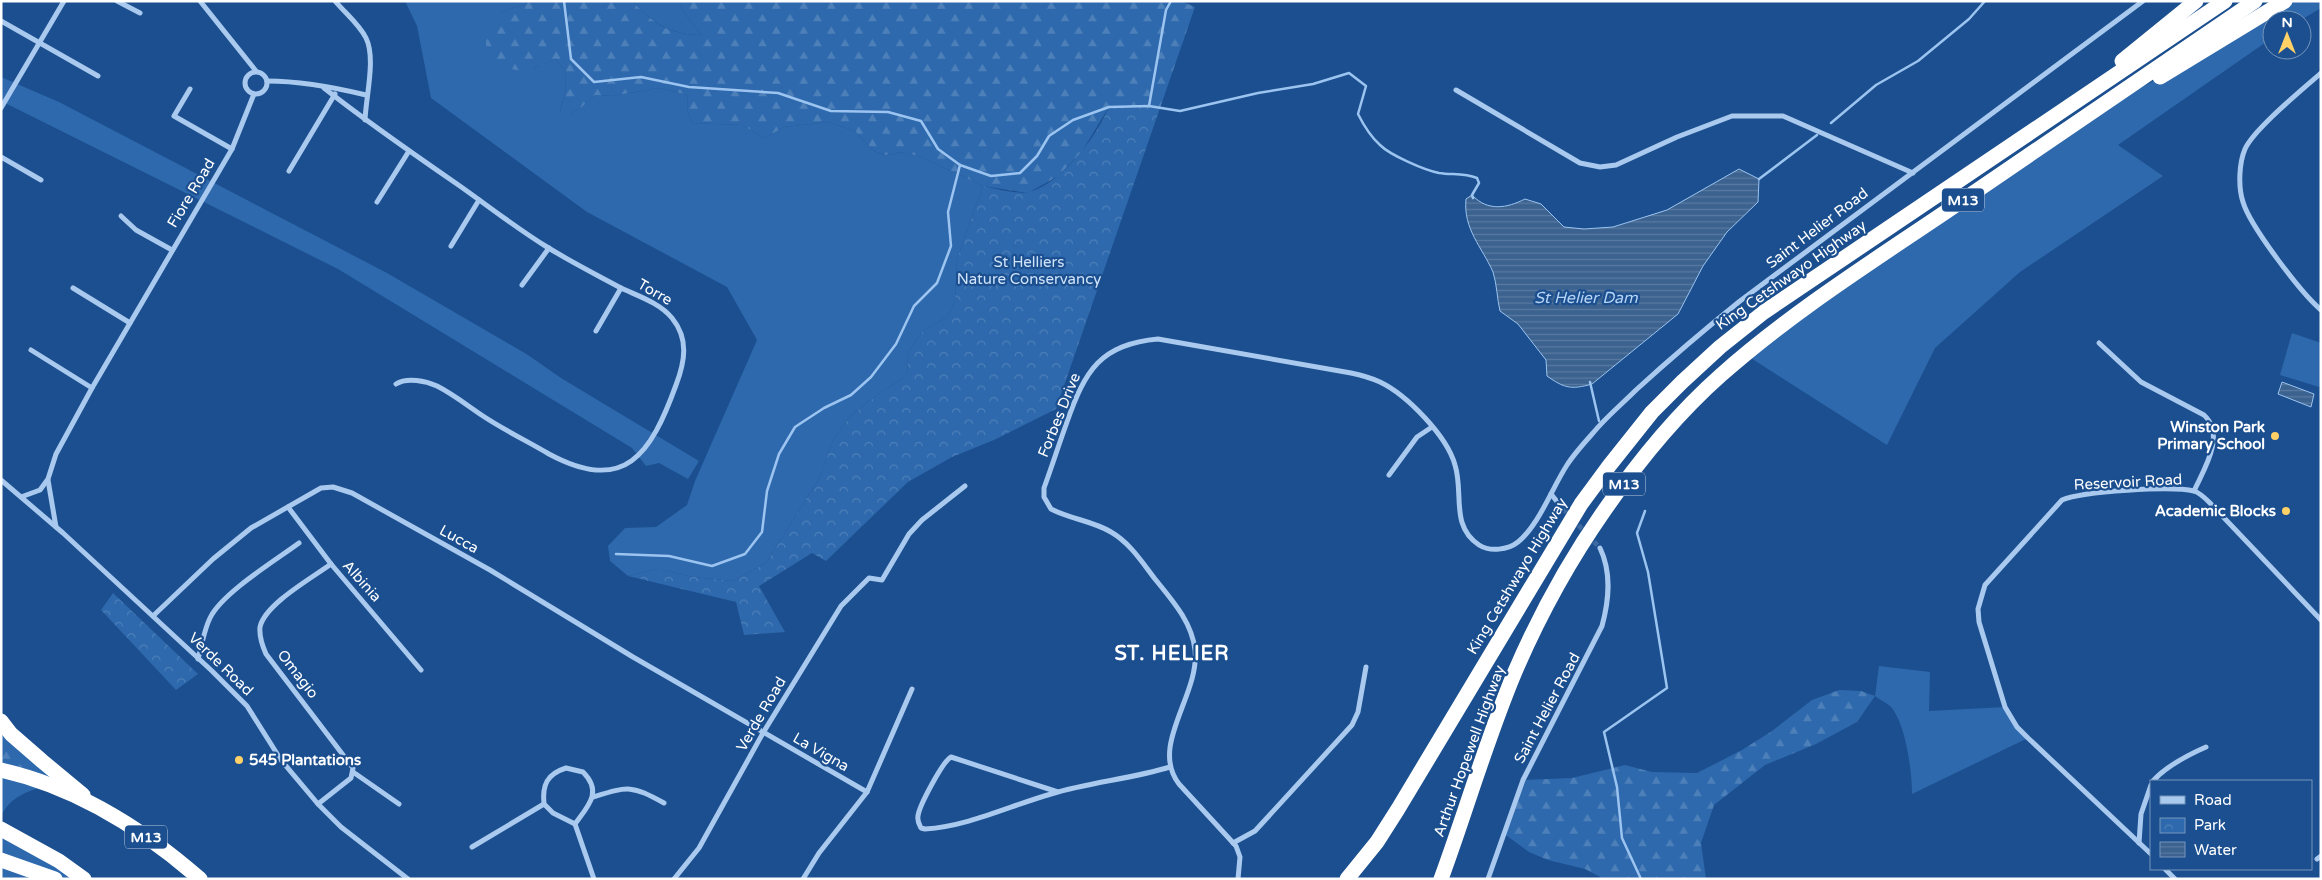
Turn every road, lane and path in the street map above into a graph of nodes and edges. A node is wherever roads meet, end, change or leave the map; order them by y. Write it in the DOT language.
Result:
graph roads {
  1 [pos="64,1"];
  2 [pos="117,1"];
  3 [pos="200,1"];
  4 [pos="336,1"];
  5 [pos="2143,1"];
  6 [pos="2196,1"];
  7 [pos="2225,1"];
  8 [pos="2255,1"];
  9 [pos="2285,1"];
  10 [pos="140,13"];
  11 [pos="1,21"];
  12 [pos="40,43"];
  13 [pos="256,71"];
  14 [pos="2321,73"];
  15 [pos="98,76"];
  16 [pos="267,81"];
  17 [pos="324,88"];
  18 [pos="190,89"];
  19 [pos="338,90"];
  20 [pos="1456,90"];
  21 [pos="254,94"];
  22 [pos="366,95"];
  23 [pos="334,96"];
  24 [pos="1,108"];
  25 [pos="2068,108"];
  26 [pos="2095,110"];
  27 [pos="365,120"];
  28 [pos="232,149"];
  29 [pos="408,151"];
  30 [pos="1,157"];
  31 [pos="289,171"];
  32 [pos="1913,172"];
  33 [pos="42,180"];
  34 [pos="479,200"];
  35 [pos="377,202"];
  36 [pos="121,216"];
  37 [pos="451,246"];
  38 [pos="549,248"];
  39 [pos="172,250"];
  40 [pos="522,285"];
  41 [pos="73,288"];
  42 [pos="621,288"];
  43 [pos="2321,310"];
  44 [pos="130,323"];
  45 [pos="596,331"];
  46 [pos="2099,343"];
  47 [pos="31,350"];
  48 [pos="396,384"];
  49 [pos="92,388"];
  50 [pos="1432,428"];
  51 [pos="1389,475"];
  52 [pos="48,479"];
  53 [pos="1,480"];
  54 [pos="965,486"];
  55 [pos="2194,491"];
  56 [pos="1551,494"];
  57 [pos="20,497"];
  58 [pos="288,506"];
  59 [pos="1563,509"];
  60 [pos="56,527"];
  61 [pos="299,544"];
  62 [pos="1600,548"];
  63 [pos="330,564"];
  64 [pos="153,616"];
  65 [pos="2321,620"];
  66 [pos="198,659"];
  67 [pos="1366,666"];
  68 [pos="421,670"];
  69 [pos="912,689"];
  70 [pos="1,721"];
  71 [pos="763,733"];
  72 [pos="2206,747"];
  73 [pos="1170,768"];
  74 [pos="1,770"];
  75 [pos="353,772"];
  76 [pos="2154,780"];
  77 [pos="2150,788"];
  78 [pos="867,792"];
  79 [pos="1058,792"];
  80 [pos="593,797"];
  81 [pos="89,801"];
  82 [pos="664,803"];
  83 [pos="318,804"];
  84 [pos="399,804"];
  85 [pos="544,804"];
  86 [pos="575,824"];
  87 [pos="1,829"];
  88 [pos="1233,844"];
  89 [pos="2139,844"];
  90 [pos="472,847"];
  91 [pos="2150,853"];
  92 [pos="1,860"];
  93 [pos="2166,870"];
  94 [pos="55,879"];
  95 [pos="84,879"];
  96 [pos="200,879"];
  97 [pos="408,879"];
  98 [pos="594,879"];
  99 [pos="674,879"];
  100 [pos="803,879"];
  101 [pos="1238,879"];
  102 [pos="1347,879"];
  103 [pos="1441,879"];
  104 [pos="1488,879"];
  105 [pos="2175,879"];
  1 -- 12 [label="street"];
  2 -- 10 [label="street"];
  3 -- 13 [label="street"];
  4 -- 22 [label="street"];
  5 -- 32 [label="street, Saint Helier Road"];
  6 -- 25 [label="highway"];
  7 -- 25 [label="highway, King Cetshwayo Highway / M13"];
  8 -- 26 [label="highway, M13"];
  9 -- 26 [label="highway"];
  11 -- 12 [label="street"];
  12 -- 15 [label="street"];
  12 -- 24 [label="street"];
  13 -- 16 [label="street"];
  13 -- 21 [label="street"];
  14 -- 43 [label="street"];
  16 -- 17 [label="street, Torre"];
  16 -- 21 [label="street, Fiore Road"];
  17 -- 19 [label="street, Torre"];
  17 -- 23 [label="street, Torre"];
  18 -- 28 [label="street, Fiore Road"];
  19 -- 22 [label="street, Torre"];
  19 -- 23 [label="street"];
  20 -- 32 [label="street"];
  21 -- 28 [label="street, Fiore Road"];
  22 -- 27 [label="street"];
  23 -- 27 [label="street, Torre"];
  23 -- 31 [label="street"];
  25 -- 102 [label="highway, King Cetshwayo Highway / M13"];
  26 -- 103 [label="highway, Arthur Hopewell Highway / M13"];
  27 -- 29 [label="street, Torre"];
  28 -- 39 [label="street, Fiore Road"];
  29 -- 34 [label="street, Torre"];
  29 -- 35 [label="street"];
  30 -- 33 [label="street"];
  32 -- 56 [label="street, Saint Helier Road"];
  34 -- 37 [label="street"];
  34 -- 38 [label="street, Torre"];
  36 -- 39 [label="street, Fiore Road"];
  38 -- 40 [label="street"];
  38 -- 42 [label="street, Torre"];
  39 -- 44 [label="street, Fiore Road"];
  41 -- 44 [label="street"];
  42 -- 45 [label="street"];
  42 -- 48 [label="street, Torre"];
  44 -- 49 [label="street, Fiore Road"];
  46 -- 55 [label="street"];
  47 -- 49 [label="street"];
  49 -- 52 [label="street, Fiore Road"];
  50 -- 51 [label="street"];
  50 -- 56 [label="street, Forbes Drive"];
  50 -- 73 [label="street, Forbes Drive"];
  52 -- 57 [label="street"];
  52 -- 60 [label="street, Fiore Road"];
  53 -- 57 [label="street, Verde Road"];
  54 -- 71 [label="street, Verde Road"];
  55 -- 65 [label="street, Reservoir Road"];
  55 -- 89 [label="street, Reservoir Road"];
  56 -- 59 [label="street"];
  57 -- 60 [label="street, Verde Road"];
  58 -- 63 [label="street, Albinia"];
  58 -- 64 [label="street, Lucca"];
  58 -- 71 [label="street, Lucca"];
  60 -- 64 [label="street, Verde Road"];
  61 -- 66 [label="street"];
  62 -- 104 [label="street, Saint Helier Road"];
  63 -- 68 [label="street, Albinia"];
  63 -- 75 [label="street, Omagio"];
  64 -- 66 [label="street, Verde Road"];
  66 -- 83 [label="street, Verde Road"];
  67 -- 88 [label="street"];
  69 -- 78 [label="street"];
  70 -- 81 [label="highway"];
  71 -- 78 [label="street, La Vigna"];
  71 -- 99 [label="street, Verde Road"];
  72 -- 76 [label="street"];
  73 -- 79 [label="street"];
  73 -- 88 [label="street"];
  74 -- 81 [label="highway, M13"];
  75 -- 83 [label="street"];
  75 -- 84 [label="street"];
  77 -- 89 [label="street"];
  78 -- 100 [label="street"];
  79 -- 79 [label="street"];
  80 -- 82 [label="street"];
  80 -- 85 [label="street"];
  80 -- 86 [label="street"];
  81 -- 96 [label="highway, M13"];
  83 -- 97 [label="street, Verde Road"];
  85 -- 86 [label="street"];
  85 -- 90 [label="street"];
  86 -- 98 [label="street"];
  87 -- 95 [label="highway"];
  88 -- 101 [label="street"];
  89 -- 91 [label="street, Reservoir Road"];
  92 -- 94 [label="highway"];
  93 -- 105 [label="street"];
}
